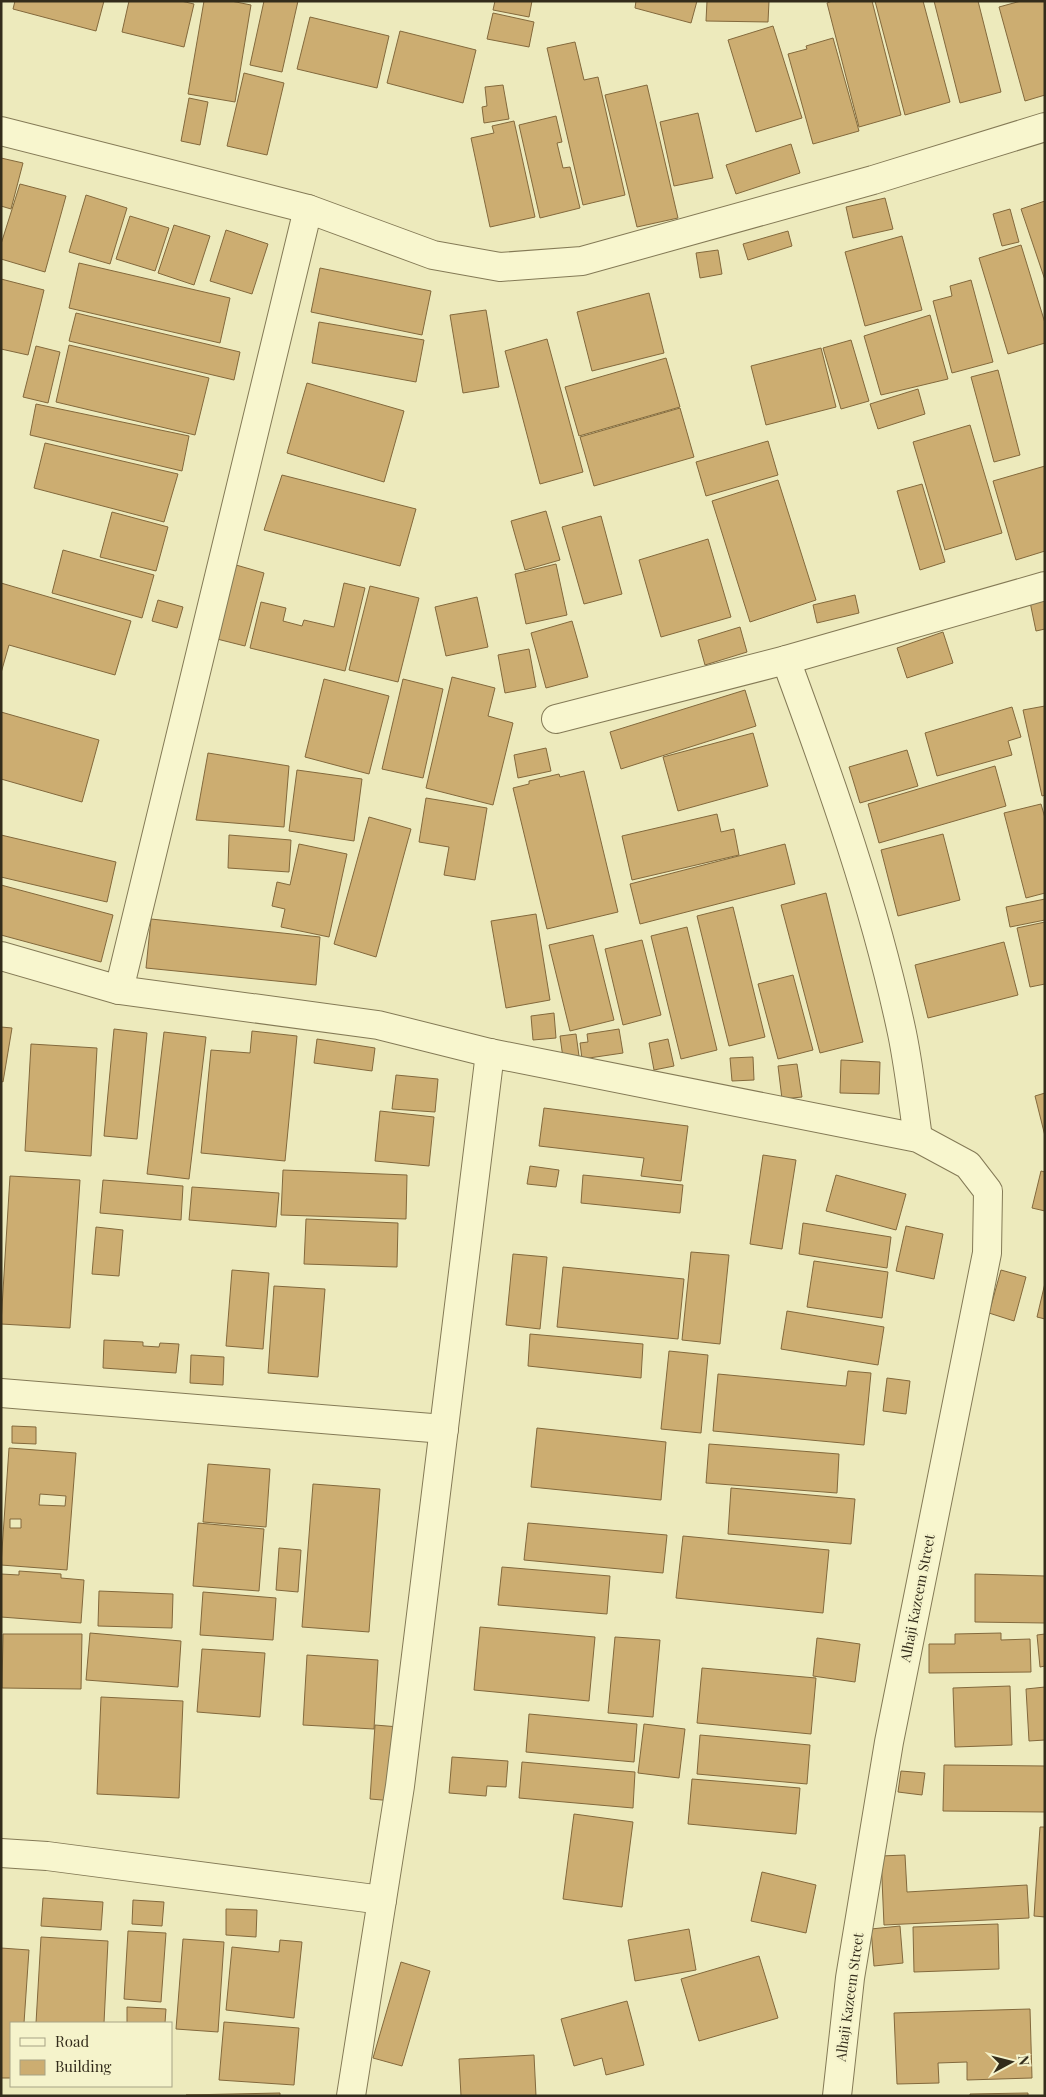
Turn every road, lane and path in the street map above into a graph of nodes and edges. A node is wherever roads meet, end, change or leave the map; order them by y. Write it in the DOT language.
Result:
graph roads {
  1 [pos="1045,127"];
  2 [pos="1,131"];
  3 [pos="308,209"];
  4 [pos="1045,586"];
  5 [pos="786,660"];
  6 [pos="556,719"];
  7 [pos="1,956"];
  8 [pos="120,990"];
  9 [pos="490,1053"];
  10 [pos="918,1138"];
  11 [pos="1,1393"];
  12 [pos="444,1429"];
  13 [pos="1,1853"];
  14 [pos="382,1900"];
  15 [pos="351,2096"];
  16 [pos="837,2096"];
  1 -- 3 [label="street"];
  2 -- 3 [label="street"];
  3 -- 8 [label="street"];
  4 -- 5 [label="street"];
  5 -- 6 [label="street"];
  5 -- 10 [label="street"];
  7 -- 8 [label="street, Alhaji Kazeem Street"];
  8 -- 9 [label="street, Alhaji Kazeem Street"];
  9 -- 10 [label="street, Alhaji Kazeem Street"];
  9 -- 12 [label="street"];
  10 -- 16 [label="street, Alhaji Kazeem Street"];
  11 -- 12 [label="street"];
  12 -- 14 [label="street"];
  13 -- 14 [label="street"];
  14 -- 15 [label="street"];
}
